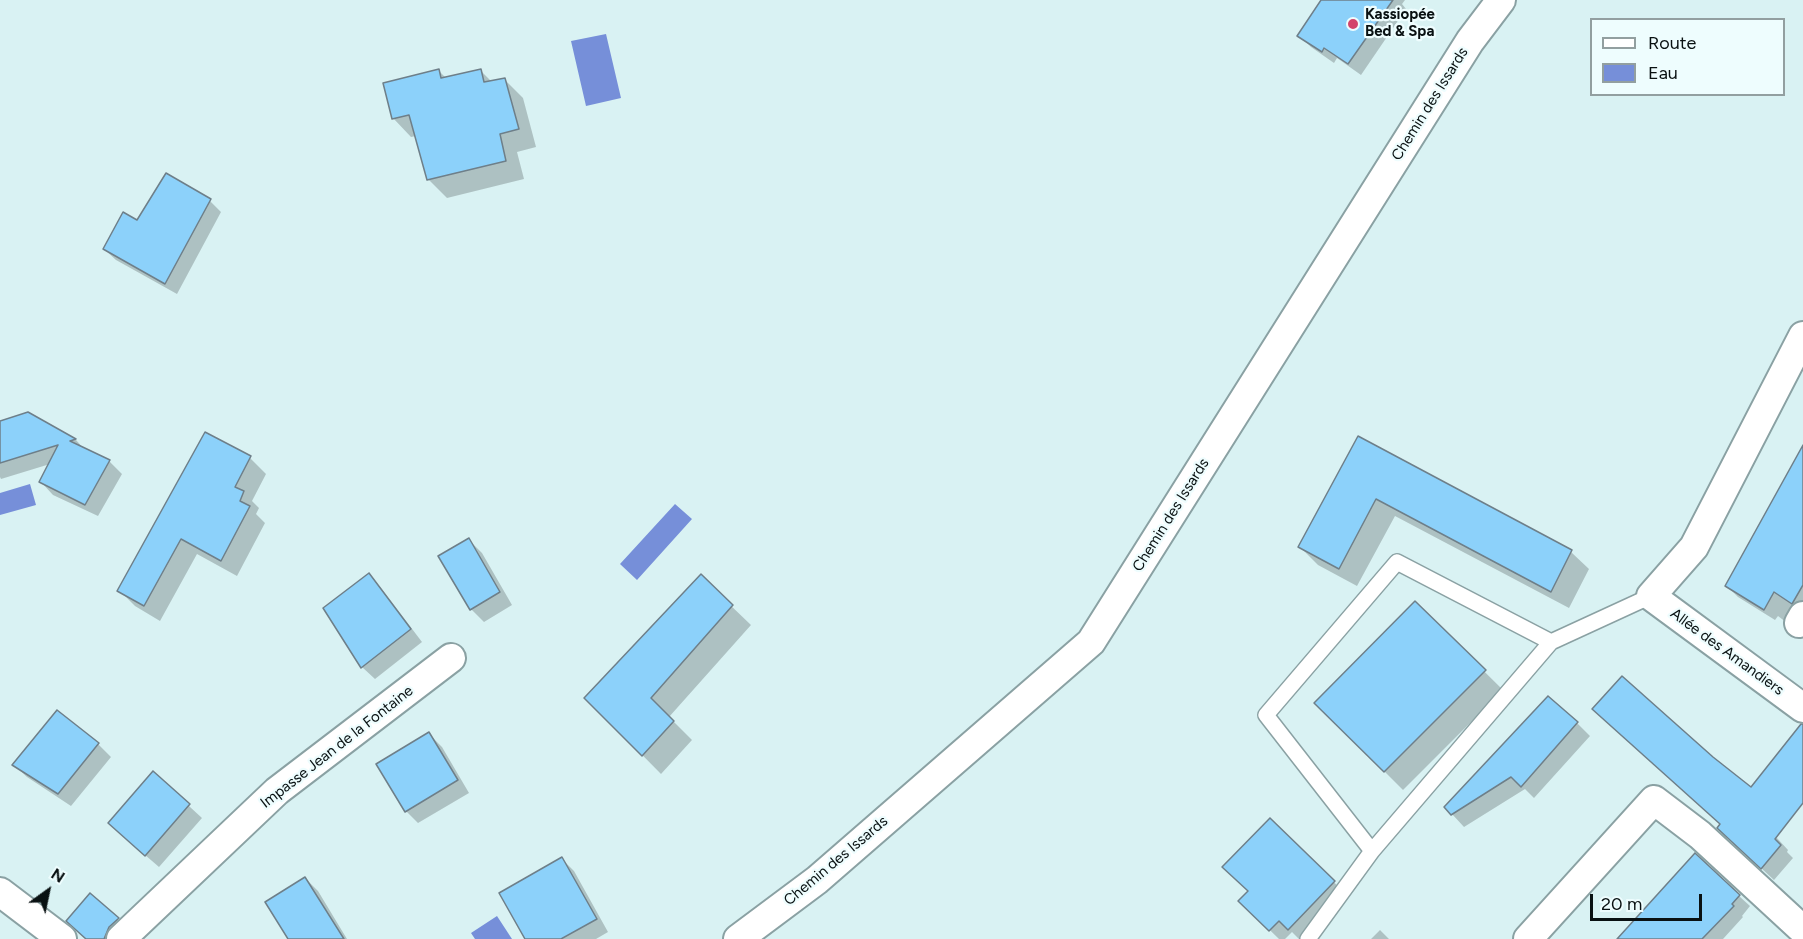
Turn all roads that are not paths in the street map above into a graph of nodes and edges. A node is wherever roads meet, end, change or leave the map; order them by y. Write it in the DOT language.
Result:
graph roads {
  1 [pos="1501,0"];
  2 [pos="1803,336"];
  3 [pos="1651,596"];
  4 [pos="1551,642"];
  5 [pos="451,658"];
  6 [pos="1803,708"];
  7 [pos="1372,851"];
  8 [pos="0,892"];
  9 [pos="1803,930"];
  10 [pos="62,939"];
  11 [pos="121,939"];
  12 [pos="738,939"];
  13 [pos="1308,939"];
  14 [pos="1528,939"];
  1 -- 12 [label="street, Chemin des Issards"];
  2 -- 3 [label="street"];
  3 -- 4 [label="lane"];
  3 -- 6 [label="street, Allée des Amandiers"];
  4 -- 7 [label="lane"];
  4 -- 7 [label="lane"];
  5 -- 11 [label="street, Impasse Jean de la Fontaine"];
  7 -- 13 [label="lane"];
  8 -- 10 [label="street"];
  9 -- 14 [label="street"];
}
